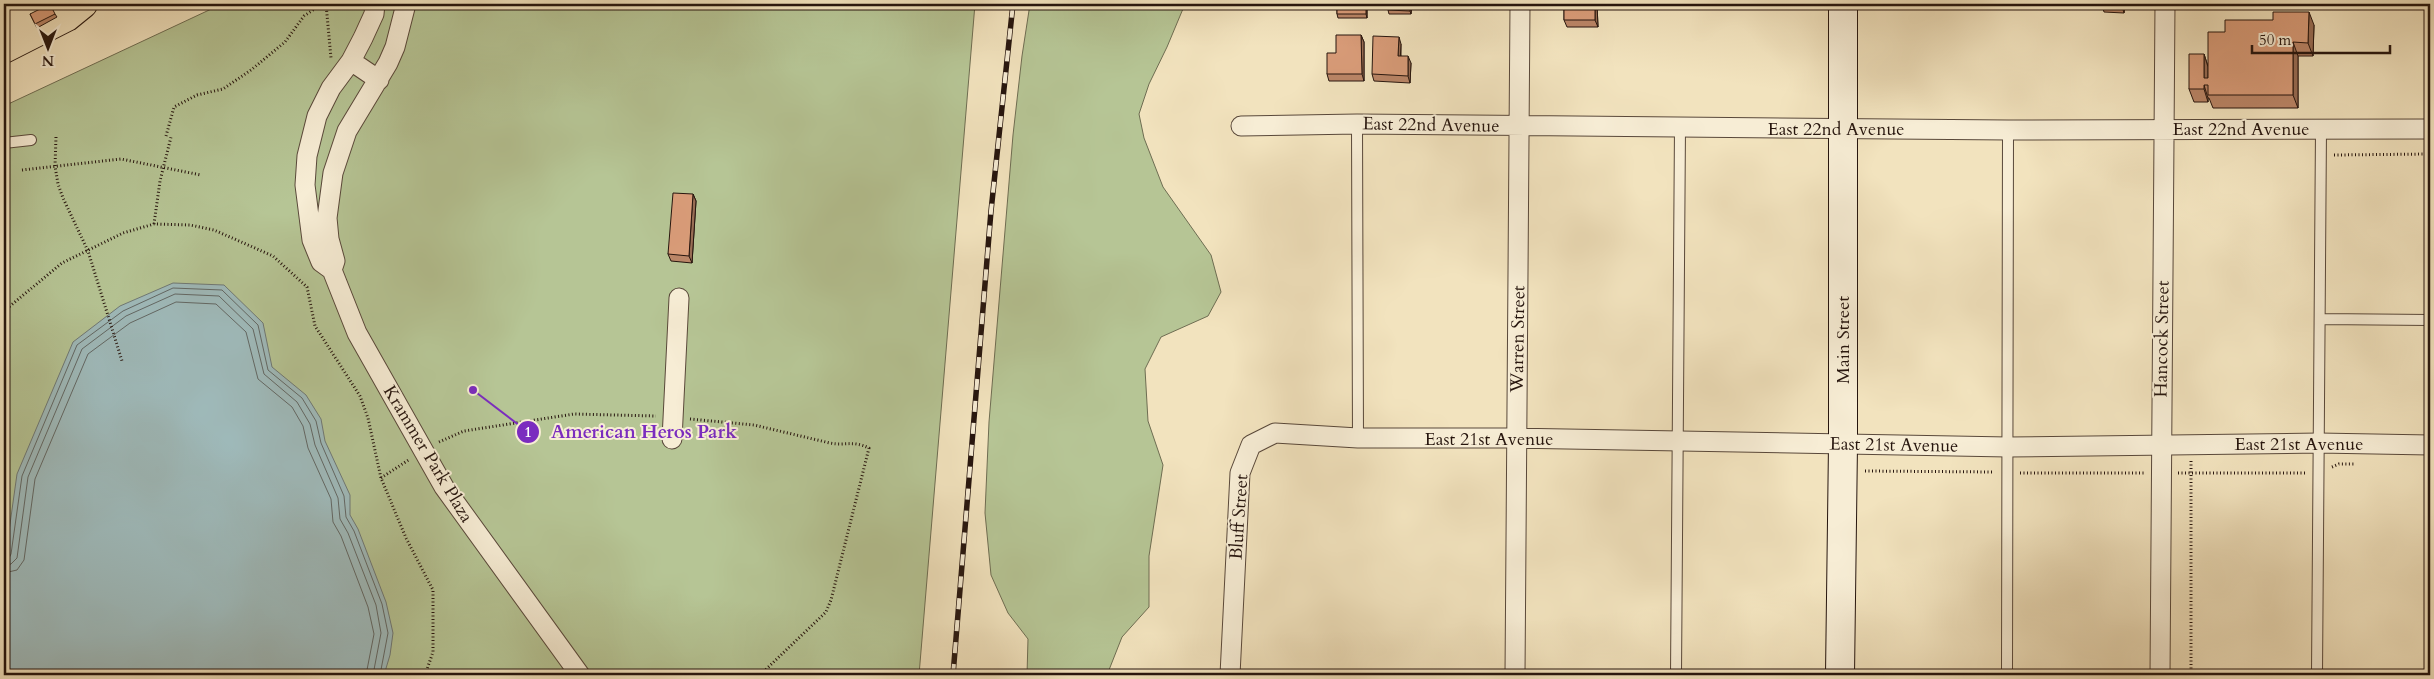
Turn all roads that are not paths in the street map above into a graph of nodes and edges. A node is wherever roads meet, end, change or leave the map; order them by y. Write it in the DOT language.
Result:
graph roads {
  1 [pos="44,4"];
  2 [pos="83,4"];
  3 [pos="375,4"];
  4 [pos="406,4"];
  5 [pos="1520,4"];
  6 [pos="1842,4"];
  7 [pos="2165,4"];
  8 [pos="4,25"];
  9 [pos="4,50"];
  10 [pos="351,61"];
  11 [pos="379,80"];
  12 [pos="1357,124"];
  13 [pos="1241,126"];
  14 [pos="1520,126"];
  15 [pos="1680,128"];
  16 [pos="1842,129"];
  17 [pos="2164,129"];
  18 [pos="2321,129"];
  19 [pos="2430,129"];
  20 [pos="2008,130"];
  21 [pos="31,140"];
  22 [pos="4,143"];
  23 [pos="332,270"];
  24 [pos="679,298"];
  25 [pos="2320,319"];
  26 [pos="2430,320"];
  27 [pos="1358,438"];
  28 [pos="1517,438"];
  29 [pos="672,439"];
  30 [pos="1676,441"];
  31 [pos="2319,443"];
  32 [pos="1843,444"];
  33 [pos="2430,445"];
  34 [pos="2160,446"];
  35 [pos="2008,447"];
  36 [pos="580,675"];
  37 [pos="1230,675"];
  38 [pos="1515,675"];
  39 [pos="1676,675"];
  40 [pos="1840,675"];
  41 [pos="2007,675"];
  42 [pos="2160,675"];
  43 [pos="2317,675"];
  1 -- 8 [label="main road"];
  2 -- 9 [label="main road"];
  3 -- 10 [label="street, Krammer Park Plaza"];
  4 -- 11 [label="street, Krammer Park Plaza"];
  5 -- 14 [label="street, Warren Street"];
  6 -- 16 [label="street, Main Street"];
  7 -- 17 [label="street, Hancock Street"];
  10 -- 11 [label="street"];
  10 -- 23 [label="street, Krammer Park Plaza"];
  11 -- 23 [label="street, Krammer Park Plaza"];
  12 -- 13 [label="street, East 22nd Avenue"];
  12 -- 14 [label="street, East 22nd Avenue"];
  12 -- 27 [label="lane"];
  14 -- 15 [label="street, East 22nd Avenue"];
  14 -- 28 [label="street, Warren Street"];
  15 -- 16 [label="street, East 22nd Avenue"];
  15 -- 30 [label="lane"];
  16 -- 20 [label="street, East 22nd Avenue"];
  16 -- 32 [label="street, Main Street"];
  17 -- 18 [label="street, East 22nd Avenue"];
  17 -- 20 [label="street, East 22nd Avenue"];
  17 -- 34 [label="street, Hancock Street"];
  18 -- 19 [label="street, East 22nd Avenue"];
  18 -- 25 [label="lane"];
  20 -- 35 [label="lane"];
  21 -- 22 [label="lane"];
  23 -- 36 [label="street, Krammer Park Plaza"];
  24 -- 29 [label="street"];
  25 -- 26 [label="lane"];
  25 -- 31 [label="lane"];
  27 -- 28 [label="street, East 21st Avenue"];
  27 -- 37 [label="street, Bluff Street"];
  28 -- 30 [label="street, East 21st Avenue"];
  28 -- 38 [label="street, Warren Street"];
  30 -- 32 [label="street, East 21st Avenue"];
  30 -- 39 [label="lane"];
  31 -- 33 [label="street, East 21st Avenue"];
  31 -- 34 [label="street, East 21st Avenue"];
  31 -- 43 [label="lane"];
  32 -- 35 [label="street, East 21st Avenue"];
  32 -- 40 [label="street, Main Street"];
  34 -- 35 [label="street, East 21st Avenue"];
  34 -- 42 [label="street, Hancock Street"];
  35 -- 41 [label="lane"];
}
